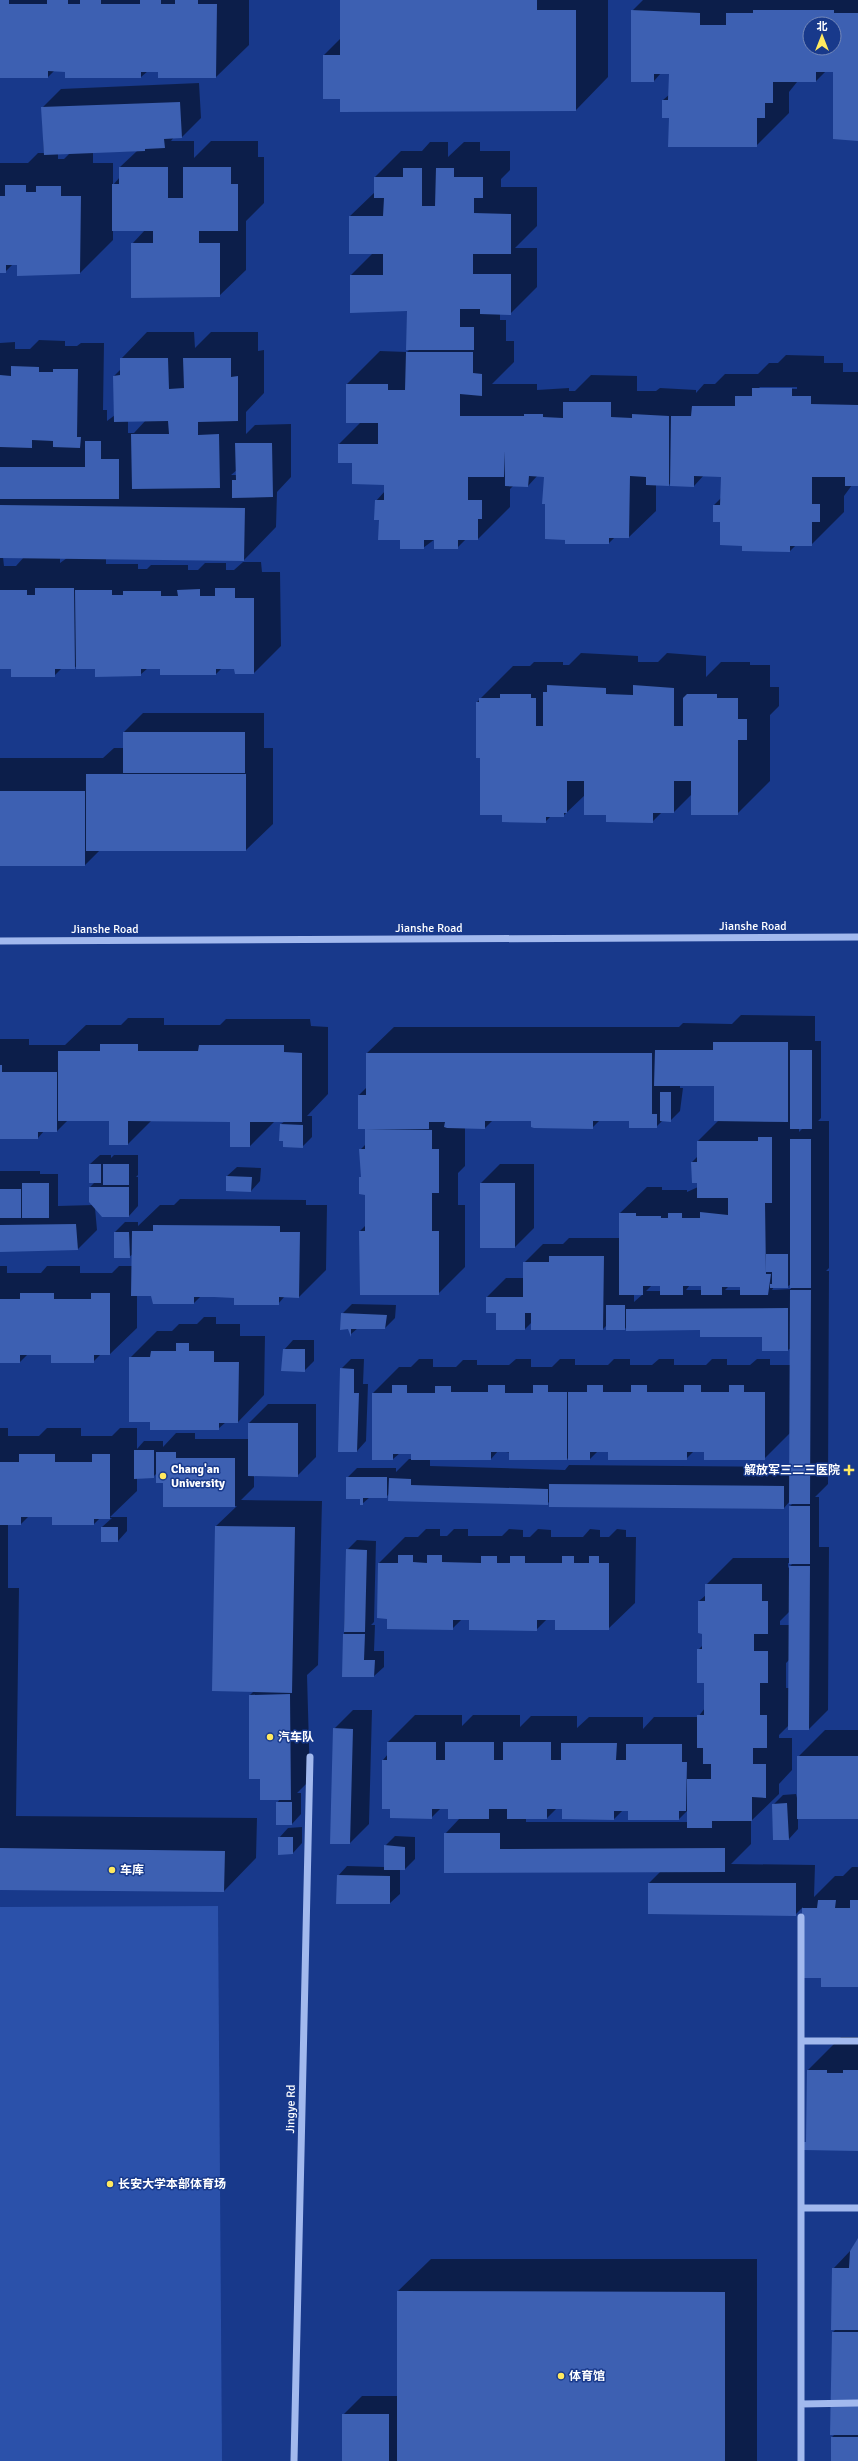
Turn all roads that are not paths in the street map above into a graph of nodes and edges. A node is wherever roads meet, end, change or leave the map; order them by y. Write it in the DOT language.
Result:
graph roads {
  1 [pos="858,937"];
  2 [pos="0,941"];
  3 [pos="310,1757"];
  4 [pos="801,1917"];
  5 [pos="801,2041"];
  6 [pos="858,2041"];
  7 [pos="801,2208"];
  8 [pos="858,2208"];
  9 [pos="801,2404"];
  10 [pos="858,2404"];
  11 [pos="294,2461"];
  12 [pos="801,2461"];
  1 -- 2 [label="street, Jianshe Road"];
  3 -- 11 [label="street, Jingye Rd"];
  4 -- 5 [label="street"];
  5 -- 6 [label="street"];
  5 -- 7 [label="street"];
  7 -- 8 [label="street"];
  7 -- 9 [label="street"];
  9 -- 10 [label="street"];
  9 -- 12 [label="street"];
}
